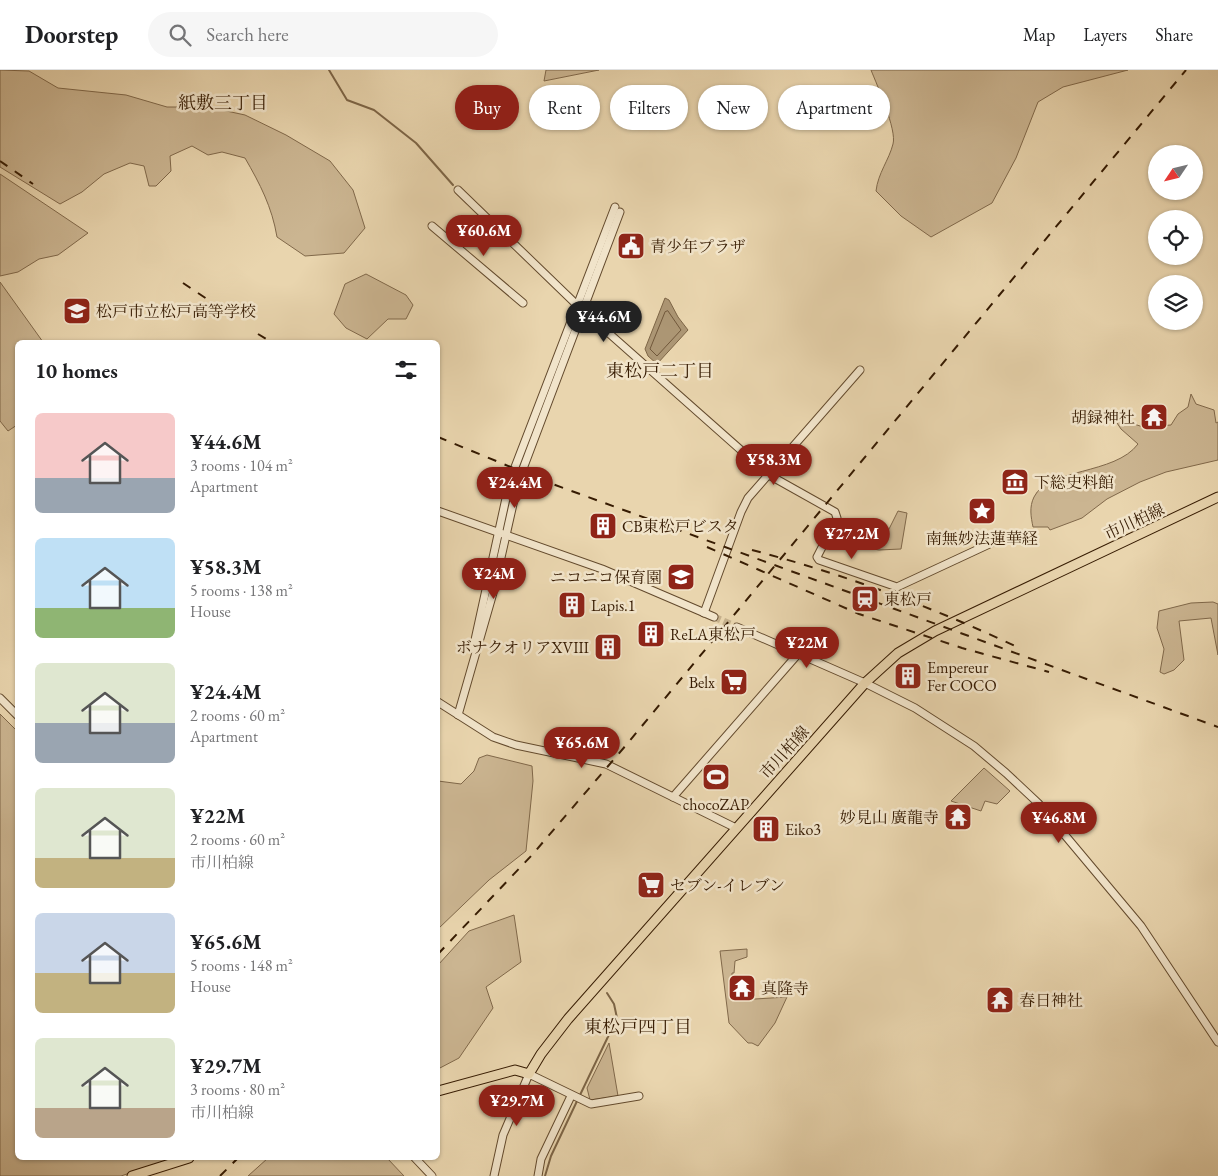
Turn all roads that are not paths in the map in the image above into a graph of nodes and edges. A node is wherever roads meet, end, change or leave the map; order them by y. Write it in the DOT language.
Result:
graph roads {
  1 [pos="458,190"];
  2 [pos="617,210"];
  3 [pos="432,226"];
  4 [pos="522,303"];
  5 [pos="580,307"];
  6 [pos="860,370"];
  7 [pos="769,475"];
  8 [pos="1218,497"];
  9 [pos="440,512"];
  10 [pos="501,533"];
  11 [pos="998,540"];
  12 [pos="704,613"];
  13 [pos="714,617"];
  14 [pos="737,627"];
  15 [pos="798,654"];
  16 [pos="865,683"];
  17 [pos="0,698"];
  18 [pos="440,703"];
  19 [pos="15,713"];
  20 [pos="458,715"];
  21 [pos="673,797"];
  22 [pos="736,828"];
  23 [pos="1218,1042"];
  24 [pos="529,1074"];
  25 [pos="440,1090"];
  26 [pos="639,1096"];
  27 [pos="575,1098"];
  28 [pos="183,1160"];
  29 [pos="417,1160"];
  30 [pos="132,1176"];
  31 [pos="432,1176"];
  32 [pos="494,1176"];
  33 [pos="538,1176"];
  1 -- 5 [label="street"];
  2 -- 5 [label="street"];
  3 -- 4 [label="street"];
  5 -- 7 [label="street"];
  5 -- 10 [label="street"];
  6 -- 7 [label="street"];
  7 -- 11 [label="street"];
  7 -- 12 [label="street"];
  8 -- 16 [label="main road, 市川柏線"];
  9 -- 10 [label="street"];
  10 -- 12 [label="street"];
  10 -- 20 [label="street"];
  12 -- 13 [label="street"];
  14 -- 15 [label="street"];
  15 -- 16 [label="street"];
  15 -- 21 [label="street"];
  16 -- 22 [label="main road, 市川柏線"];
  16 -- 23 [label="street"];
  17 -- 19 [label="street"];
  18 -- 20 [label="street"];
  20 -- 21 [label="street"];
  21 -- 22 [label="street"];
  22 -- 24 [label="main road, 市川柏線"];
  24 -- 25 [label="main road"];
  24 -- 27 [label="street"];
  24 -- 32 [label="street"];
  26 -- 27 [label="street"];
  27 -- 33 [label="street"];
  28 -- 30 [label="main road"];
  29 -- 31 [label="street"];
}
